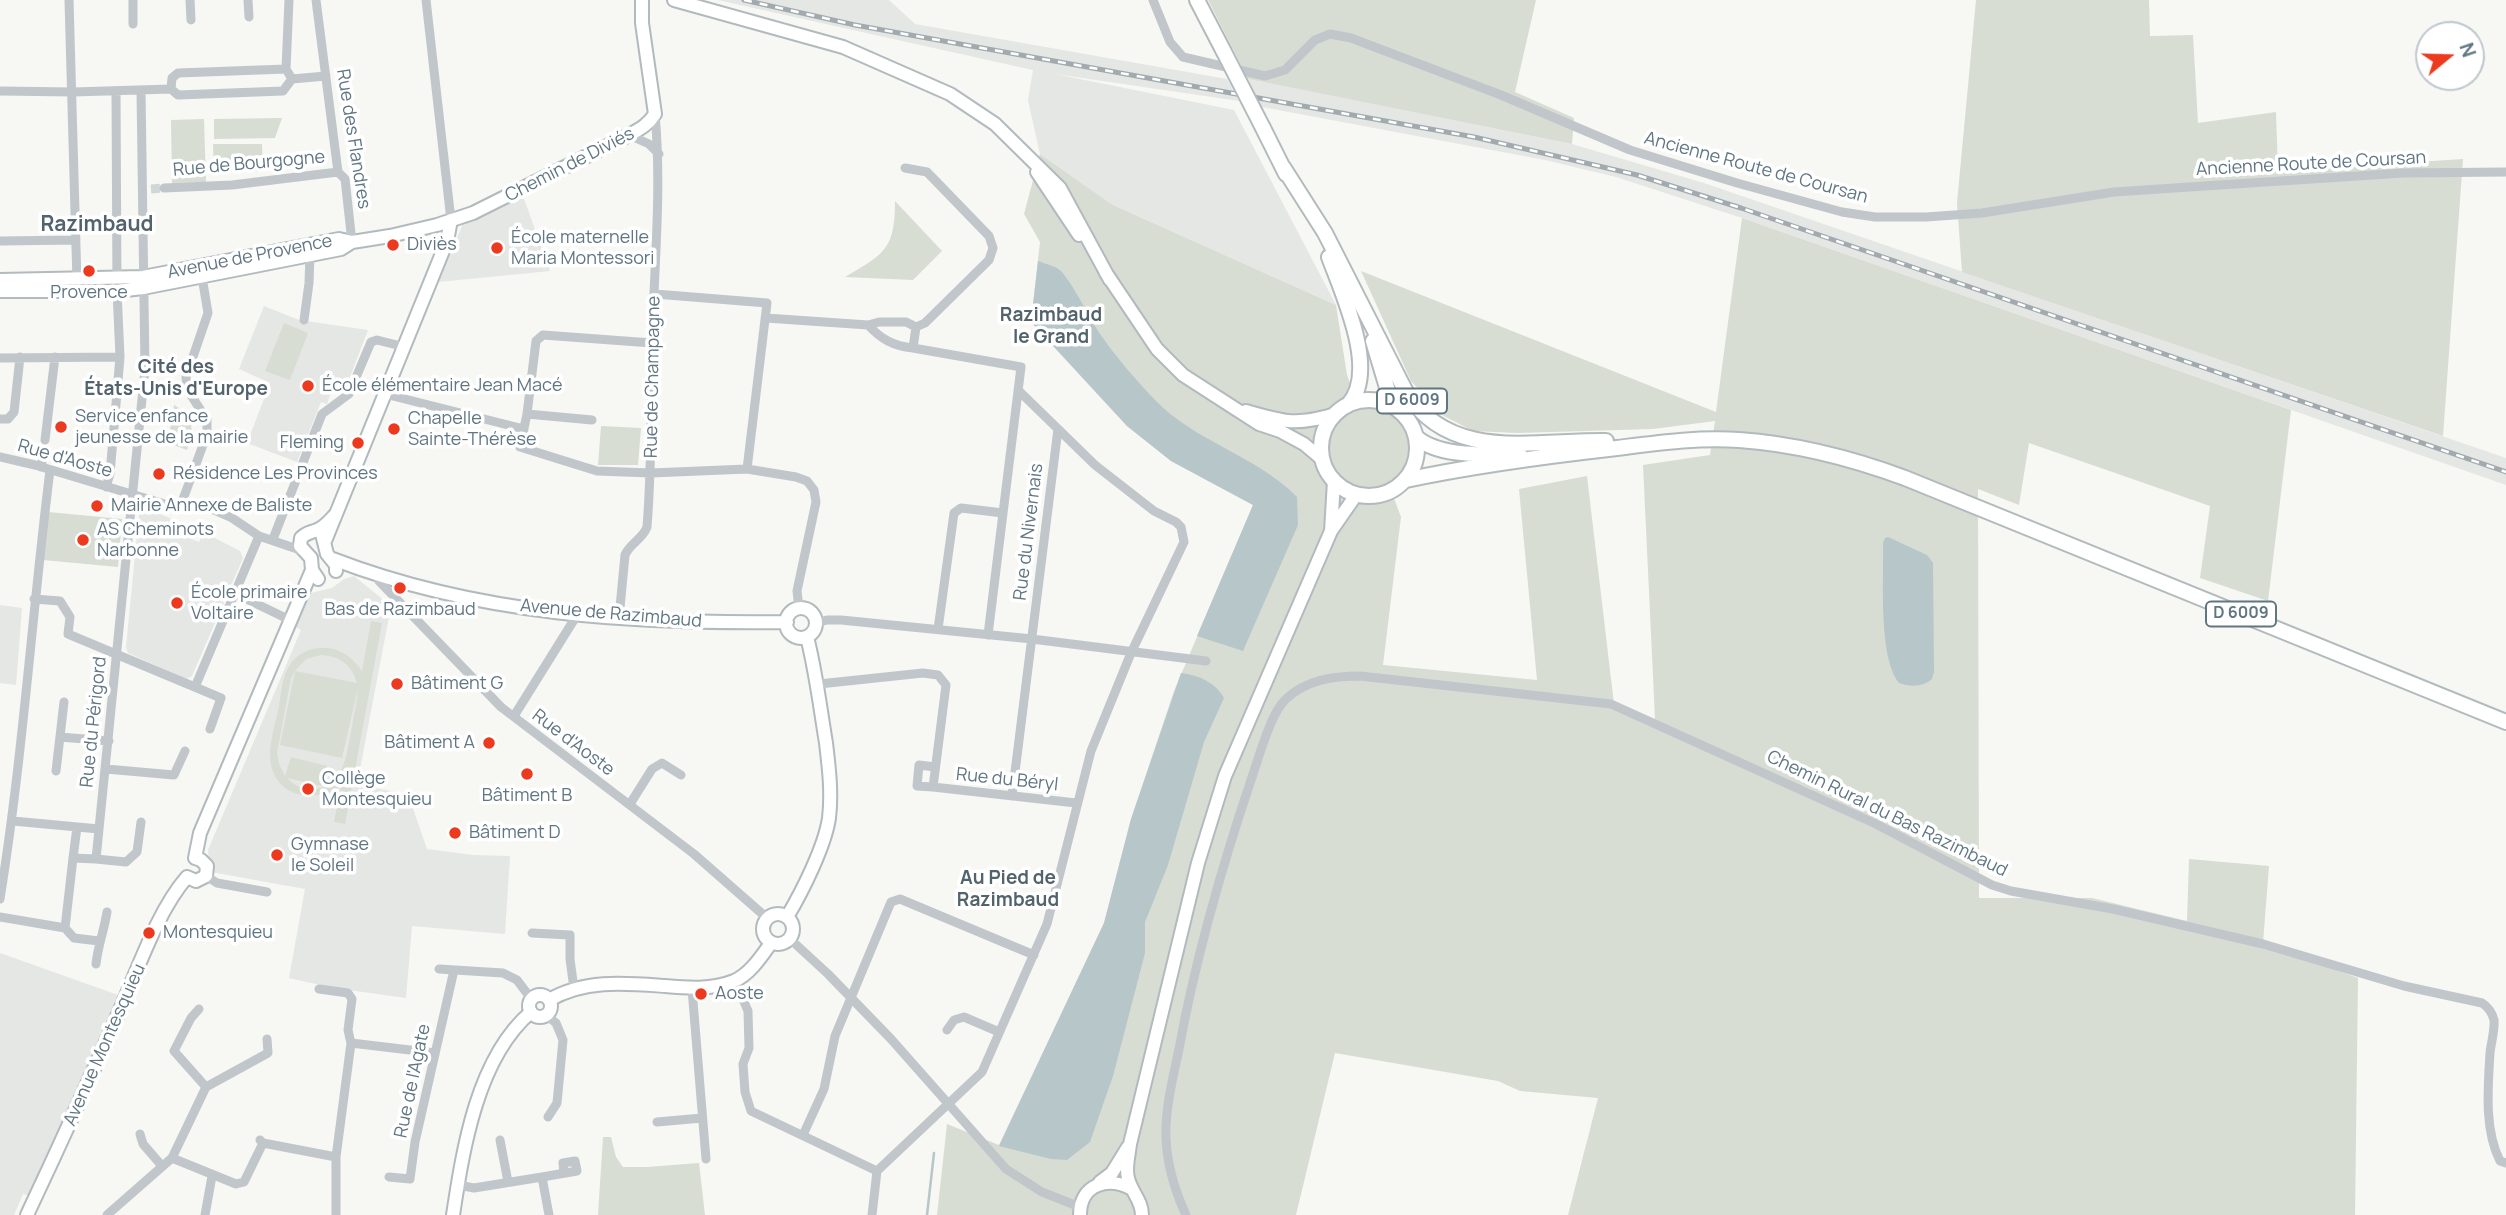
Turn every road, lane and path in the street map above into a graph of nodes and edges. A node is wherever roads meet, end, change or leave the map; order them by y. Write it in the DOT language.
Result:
graph roads {
  1 [pos="69,0"];
  2 [pos="133,0"];
  3 [pos="190,0"];
  4 [pos="248,0"];
  5 [pos="289,0"];
  6 [pos="316,0"];
  7 [pos="426,0"];
  8 [pos="642,0"];
  9 [pos="674,0"];
  10 [pos="1153,0"];
  11 [pos="1197,0"];
  12 [pos="249,16"];
  13 [pos="191,20"];
  14 [pos="133,24"];
  15 [pos="286,69"];
  16 [pos="326,76"];
  17 [pos="292,79"];
  18 [pos="171,89"];
  19 [pos="141,90"];
  20 [pos="0,91"];
  21 [pos="116,91"];
  22 [pos="73,92"];
  23 [pos="655,114"];
  24 [pos="629,135"];
  25 [pos="659,154"];
  26 [pos="1283,167"];
  27 [pos="905,168"];
  28 [pos="338,172"];
  29 [pos="2506,172"];
  30 [pos="164,188"];
  31 [pos="451,220"];
  32 [pos="76,240"];
  33 [pos="0,241"];
  34 [pos="352,242"];
  35 [pos="1326,249"];
  36 [pos="310,255"];
  37 [pos="202,277"];
  38 [pos="0,280"];
  39 [pos="143,282"];
  40 [pos="117,285"];
  41 [pos="77,286"];
  42 [pos="0,291"];
  43 [pos="655,294"];
  44 [pos="766,318"];
  45 [pos="304,320"];
  46 [pos="868,325"];
  47 [pos="916,327"];
  48 [pos="652,343"];
  49 [pos="405,347"];
  50 [pos="913,348"];
  51 [pos="55,357"];
  52 [pos="120,357"];
  53 [pos="0,358"];
  54 [pos="20,358"];
  55 [pos="1020,391"];
  56 [pos="385,394"];
  57 [pos="1348,405"];
  58 [pos="1232,407"];
  59 [pos="1397,409"];
  60 [pos="527,414"];
  61 [pos="1336,414"];
  62 [pos="0,419"];
  63 [pos="592,420"];
  64 [pos="524,429"];
  65 [pos="1058,429"];
  66 [pos="1416,437"];
  67 [pos="45,440"];
  68 [pos="1667,442"];
  69 [pos="44,451"];
  70 [pos="0,457"];
  71 [pos="1539,457"];
  72 [pos="1323,460"];
  73 [pos="45,468"];
  74 [pos="747,469"];
  75 [pos="651,473"];
  76 [pos="1406,480"];
  77 [pos="1334,481"];
  78 [pos="106,487"];
  79 [pos="1356,495"];
  80 [pos="133,496"];
  81 [pos="181,502"];
  82 [pos="1003,513"];
  83 [pos="336,514"];
  84 [pos="316,531"];
  85 [pos="1331,531"];
  86 [pos="258,536"];
  87 [pos="275,540"];
  88 [pos="326,541"];
  89 [pos="302,544"];
  90 [pos="335,565"];
  91 [pos="315,574"];
  92 [pos="377,576"];
  93 [pos="234,593"];
  94 [pos="34,599"];
  95 [pos="799,608"];
  96 [pos="562,614"];
  97 [pos="577,615"];
  98 [pos="619,618"];
  99 [pos="292,621"];
  100 [pos="786,622"];
  101 [pos="816,623"];
  102 [pos="938,629"];
  103 [pos="564,635"];
  104 [pos="988,635"];
  105 [pos="807,637"];
  106 [pos="1032,639"];
  107 [pos="1131,653"];
  108 [pos="116,654"];
  109 [pos="1206,661"];
  110 [pos="819,684"];
  111 [pos="195,687"];
  112 [pos="64,702"];
  113 [pos="514,716"];
  114 [pos="2506,722"];
  115 [pos="210,729"];
  116 [pos="60,737"];
  117 [pos="109,741"];
  118 [pos="185,751"];
  119 [pos="935,766"];
  120 [pos="106,769"];
  121 [pos="56,771"];
  122 [pos="681,775"];
  123 [pos="933,788"];
  124 [pos="1012,796"];
  125 [pos="1076,803"];
  126 [pos="630,804"];
  127 [pos="13,821"];
  128 [pos="141,822"];
  129 [pos="77,827"];
  130 [pos="99,829"];
  131 [pos="74,858"];
  132 [pos="195,858"];
  133 [pos="96,859"];
  134 [pos="206,876"];
  135 [pos="187,877"];
  136 [pos="267,892"];
  137 [pos="0,898"];
  138 [pos="107,912"];
  139 [pos="787,916"];
  140 [pos="0,917"];
  141 [pos="766,918"];
  142 [pos="65,928"];
  143 [pos="531,933"];
  144 [pos="790,939"];
  145 [pos="99,941"];
  146 [pos="771,943"];
  147 [pos="1034,955"];
  148 [pos="96,964"];
  149 [pos="439,969"];
  150 [pos="454,970"];
  151 [pos="735,981"];
  152 [pos="319,989"];
  153 [pos="574,989"];
  154 [pos="692,989"];
  155 [pos="851,997"];
  156 [pos="549,1000"];
  157 [pos="531,1006"];
  158 [pos="199,1009"];
  159 [pos="546,1015"];
  160 [pos="947,1030"];
  161 [pos="999,1032"];
  162 [pos="267,1039"];
  163 [pos="351,1043"];
  164 [pos="435,1053"];
  165 [pos="206,1087"];
  166 [pos="950,1104"];
  167 [pos="548,1117"];
  168 [pos="702,1118"];
  169 [pos="657,1122"];
  170 [pos="140,1134"];
  171 [pos="803,1135"];
  172 [pos="500,1140"];
  173 [pos="1130,1144"];
  174 [pos="336,1157"];
  175 [pos="172,1158"];
  176 [pos="706,1159"];
  177 [pos="2506,1163"];
  178 [pos="162,1166"];
  179 [pos="877,1171"];
  180 [pos="564,1173"];
  181 [pos="212,1176"];
  182 [pos="389,1177"];
  183 [pos="542,1177"];
  184 [pos="508,1182"];
  185 [pos="458,1185"];
  186 [pos="1097,1185"];
  187 [pos="1132,1189"];
  188 [pos="1080,1211"];
  189 [pos="27,1215"];
  190 [pos="107,1215"];
  191 [pos="205,1215"];
  192 [pos="336,1215"];
  193 [pos="453,1215"];
  194 [pos="549,1215"];
  195 [pos="872,1215"];
  196 [pos="1142,1215"];
  197 [pos="1186,1215"];
  1 -- 22 [label="street"];
  2 -- 14 [label="street"];
  3 -- 13 [label="street"];
  4 -- 12 [label="street"];
  5 -- 15 [label="street"];
  6 -- 16 [label="street, Rue des Flandres"];
  7 -- 31 [label="street"];
  8 -- 23 [label="street"];
  9 -- 58 [label="street"];
  10 -- 29 [label="street, Ancienne Route de Coursan"];
  11 -- 26 [label="main road, D 6009, bridge"];
  15 -- 17 [label="street"];
  15 -- 18 [label="street"];
  16 -- 17 [label="street"];
  16 -- 28 [label="street, Rue des Flandres"];
  17 -- 18 [label="street"];
  18 -- 19 [label="street"];
  19 -- 21 [label="street"];
  19 -- 39 [label="street, Rue du Périgord"];
  20 -- 22 [label="street"];
  21 -- 22 [label="street"];
  21 -- 40 [label="street"];
  22 -- 32 [label="street"];
  23 -- 24 [label="street, Chemin de Diviés"];
  23 -- 25 [label="street, Rue de Champagne"];
  24 -- 25 [label="street"];
  24 -- 31 [label="street, Chemin de Diviés"];
  25 -- 43 [label="street, Rue de Champagne"];
  26 -- 35 [label="main road, D 6009"];
  26 -- 68 [label="main road, D 6009"];
  27 -- 47 [label="street"];
  28 -- 30 [label="street, Rue de Bourgogne"];
  28 -- 34 [label="street, Rue des Flandres"];
  31 -- 34 [label="street"];
  31 -- 49 [label="street"];
  32 -- 33 [label="street"];
  32 -- 41 [label="street"];
  34 -- 36 [label="street, Avenue de Provence"];
  34 -- 39 [label="street, Avenue de Provence"];
  35 -- 57 [label="main road, D 6009"];
  35 -- 59 [label="main road, D 6009"];
  36 -- 37 [label="street, Avenue de Provence"];
  36 -- 45 [label="street"];
  37 -- 39 [label="street, Avenue de Provence"];
  37 -- 81 [label="street"];
  38 -- 41 [label="street, Avenue de Provence"];
  39 -- 40 [label="street, Avenue de Provence"];
  39 -- 80 [label="street, Rue du Périgord"];
  40 -- 41 [label="street, Avenue de Provence"];
  40 -- 52 [label="street"];
  41 -- 42 [label="street, Avenue de Provence"];
  43 -- 44 [label="street"];
  43 -- 48 [label="street, Rue de Champagne"];
  44 -- 46 [label="street"];
  44 -- 74 [label="street"];
  46 -- 47 [label="street"];
  46 -- 50 [label="street"];
  47 -- 50 [label="street"];
  48 -- 60 [label="street"];
  48 -- 75 [label="street, Rue de Champagne"];
  49 -- 56 [label="street"];
  49 -- 87 [label="street"];
  50 -- 55 [label="street"];
  51 -- 52 [label="street"];
  51 -- 54 [label="street"];
  51 -- 67 [label="street"];
  52 -- 78 [label="street"];
  53 -- 54 [label="street"];
  54 -- 62 [label="street"];
  55 -- 65 [label="street"];
  55 -- 82 [label="street"];
  56 -- 64 [label="street"];
  56 -- 83 [label="street"];
  57 -- 59 [label="main road"];
  57 -- 61 [label="main road"];
  58 -- 61 [label="street"];
  58 -- 72 [label="street"];
  59 -- 66 [label="main road"];
  60 -- 63 [label="street"];
  60 -- 64 [label="street"];
  61 -- 72 [label="main road"];
  64 -- 75 [label="street"];
  65 -- 106 [label="street, Rue du Nivernais"];
  65 -- 107 [label="street"];
  66 -- 71 [label="main road, D 6009"];
  66 -- 76 [label="main road"];
  68 -- 71 [label="main road, D 6009"];
  68 -- 114 [label="main road, D 6009"];
  69 -- 73 [label="street"];
  70 -- 73 [label="street, Rue d'Aoste"];
  71 -- 76 [label="main road, D 6009"];
  72 -- 77 [label="main road"];
  73 -- 78 [label="street, Rue d'Aoste"];
  73 -- 94 [label="street"];
  74 -- 75 [label="street"];
  74 -- 95 [label="street"];
  75 -- 98 [label="street, Rue de Champagne"];
  76 -- 79 [label="main road"];
  77 -- 79 [label="main road"];
  77 -- 85 [label="street"];
  78 -- 80 [label="street, Rue d'Aoste"];
  79 -- 85 [label="street"];
  80 -- 81 [label="street, Rue d'Aoste"];
  80 -- 108 [label="street, Rue du Périgord"];
  81 -- 86 [label="street, Rue d'Aoste"];
  82 -- 102 [label="street"];
  82 -- 104 [label="street"];
  83 -- 84 [label="street"];
  83 -- 88 [label="street"];
  84 -- 88 [label="street"];
  84 -- 89 [label="street"];
  85 -- 173 [label="street"];
  86 -- 87 [label="street, Rue d'Aoste"];
  86 -- 93 [label="street"];
  87 -- 89 [label="street, Rue d'Aoste"];
  88 -- 90 [label="street"];
  89 -- 91 [label="street"];
  90 -- 91 [label="street, Avenue de Razimbaud"];
  90 -- 92 [label="street, Avenue de Razimbaud"];
  91 -- 99 [label="street"];
  92 -- 96 [label="street, Avenue de Razimbaud"];
  92 -- 113 [label="street, Rue d'Aoste"];
  93 -- 99 [label="street"];
  93 -- 111 [label="street"];
  94 -- 108 [label="street"];
  94 -- 127 [label="street"];
  95 -- 100 [label="street"];
  95 -- 101 [label="street"];
  96 -- 97 [label="street, Avenue de Razimbaud"];
  96 -- 103 [label="street"];
  97 -- 98 [label="street, Avenue de Razimbaud"];
  97 -- 103 [label="street"];
  98 -- 100 [label="street, Avenue de Razimbaud"];
  99 -- 132 [label="street"];
  100 -- 105 [label="street"];
  101 -- 102 [label="street"];
  101 -- 105 [label="street"];
  102 -- 104 [label="street"];
  103 -- 113 [label="street"];
  104 -- 106 [label="street"];
  105 -- 110 [label="street"];
  106 -- 107 [label="street"];
  106 -- 124 [label="street, Rue du Nivernais"];
  107 -- 109 [label="street"];
  107 -- 125 [label="street"];
  108 -- 111 [label="street"];
  108 -- 117 [label="street, Rue du Périgord"];
  110 -- 119 [label="street, Rue du Béryl"];
  110 -- 139 [label="street"];
  111 -- 115 [label="street"];
  112 -- 116 [label="street"];
  113 -- 126 [label="street, Rue d'Aoste"];
  116 -- 117 [label="street"];
  116 -- 121 [label="street"];
  117 -- 120 [label="street, Rue du Périgord"];
  118 -- 120 [label="street"];
  119 -- 123 [label="street, Rue du Béryl"];
  119 -- 123 [label="street, Rue du Béryl"];
  120 -- 130 [label="street, Rue du Périgord"];
  122 -- 126 [label="street"];
  123 -- 124 [label="street, Rue du Béryl"];
  124 -- 125 [label="street, Rue du Béryl"];
  125 -- 147 [label="street"];
  126 -- 141 [label="street, Rue d'Aoste"];
  127 -- 129 [label="street"];
  127 -- 137 [label="street"];
  128 -- 133 [label="street"];
  129 -- 130 [label="street"];
  129 -- 131 [label="street"];
  130 -- 133 [label="street, Rue du Périgord"];
  131 -- 133 [label="street"];
  131 -- 142 [label="street"];
  132 -- 134 [label="street"];
  132 -- 135 [label="street"];
  134 -- 135 [label="street"];
  134 -- 136 [label="street"];
  135 -- 189 [label="street, Avenue Montesquieu"];
  138 -- 145 [label="street"];
  139 -- 141 [label="street"];
  139 -- 144 [label="street"];
  140 -- 142 [label="street"];
  141 -- 146 [label="street"];
  142 -- 145 [label="street"];
  143 -- 153 [label="street"];
  144 -- 146 [label="street"];
  144 -- 155 [label="street"];
  145 -- 148 [label="street"];
  146 -- 151 [label="street"];
  147 -- 155 [label="street"];
  147 -- 161 [label="street"];
  149 -- 150 [label="street"];
  150 -- 157 [label="street"];
  150 -- 164 [label="street, Rue de l'Agate"];
  151 -- 154 [label="street"];
  151 -- 171 [label="street"];
  152 -- 163 [label="street"];
  153 -- 154 [label="street"];
  153 -- 156 [label="street"];
  154 -- 168 [label="street"];
  155 -- 166 [label="street"];
  155 -- 171 [label="street"];
  156 -- 157 [label="street"];
  156 -- 159 [label="street"];
  157 -- 159 [label="street"];
  157 -- 185 [label="street"];
  158 -- 165 [label="street"];
  159 -- 167 [label="street"];
  160 -- 161 [label="street"];
  161 -- 166 [label="street"];
  162 -- 165 [label="street"];
  163 -- 164 [label="street"];
  163 -- 174 [label="street"];
  164 -- 182 [label="street, Rue de l'Agate"];
  165 -- 175 [label="street"];
  166 -- 179 [label="street"];
  166 -- 188 [label="street"];
  168 -- 169 [label="street"];
  168 -- 176 [label="street"];
  170 -- 178 [label="street"];
  171 -- 179 [label="street"];
  172 -- 184 [label="street"];
  173 -- 186 [label="street"];
  173 -- 187 [label="street"];
  174 -- 181 [label="street"];
  174 -- 192 [label="street"];
  175 -- 178 [label="street"];
  175 -- 181 [label="street"];
  177 -- 197 [label="street, Chemin Rural du Bas Razimbaud"];
  178 -- 190 [label="street"];
  179 -- 195 [label="street"];
  180 -- 183 [label="street"];
  181 -- 191 [label="street"];
  183 -- 184 [label="street"];
  183 -- 194 [label="street"];
  184 -- 185 [label="street"];
  185 -- 193 [label="street"];
  186 -- 187 [label="street"];
  186 -- 188 [label="street"];
  187 -- 196 [label="street"];
}
